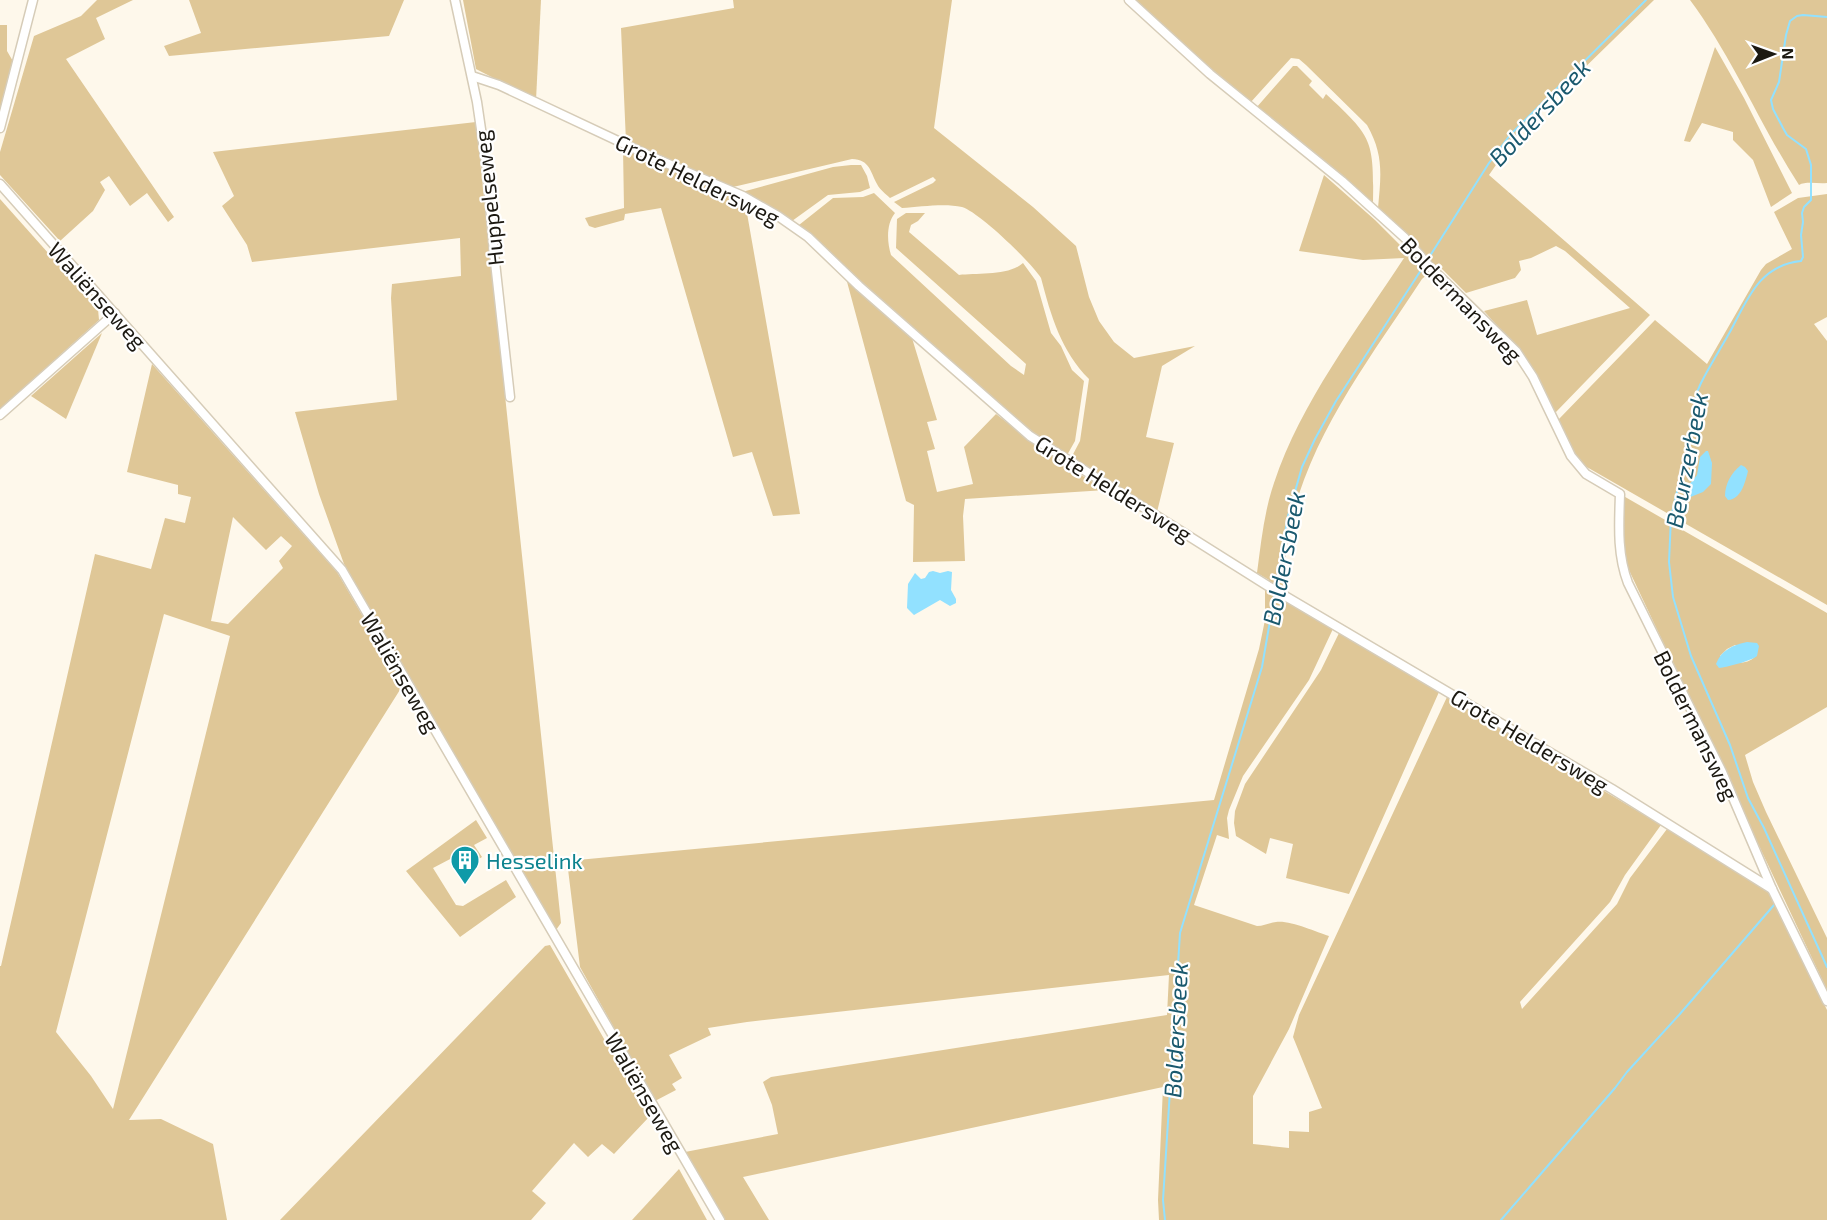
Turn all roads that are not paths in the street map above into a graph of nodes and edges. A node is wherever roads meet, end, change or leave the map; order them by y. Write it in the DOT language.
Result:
graph roads {
  1 [pos="33,0"];
  2 [pos="455,0"];
  3 [pos="1129,0"];
  4 [pos="472,76"];
  5 [pos="0,128"];
  6 [pos="0,184"];
  7 [pos="115,313"];
  8 [pos="510,397"];
  9 [pos="0,415"];
  10 [pos="1772,889"];
  11 [pos="1827,1001"];
  12 [pos="720,1220"];
  1 -- 5 [label="street"];
  2 -- 4 [label="street, Huppelseweg"];
  3 -- 10 [label="street, Boldermansweg"];
  4 -- 8 [label="street, Huppelseweg"];
  4 -- 10 [label="street, Grote Heldersweg"];
  6 -- 7 [label="street, Waliënseweg"];
  7 -- 9 [label="street"];
  7 -- 12 [label="street, Waliënseweg"];
  10 -- 11 [label="street, Boldermansweg"];
}
